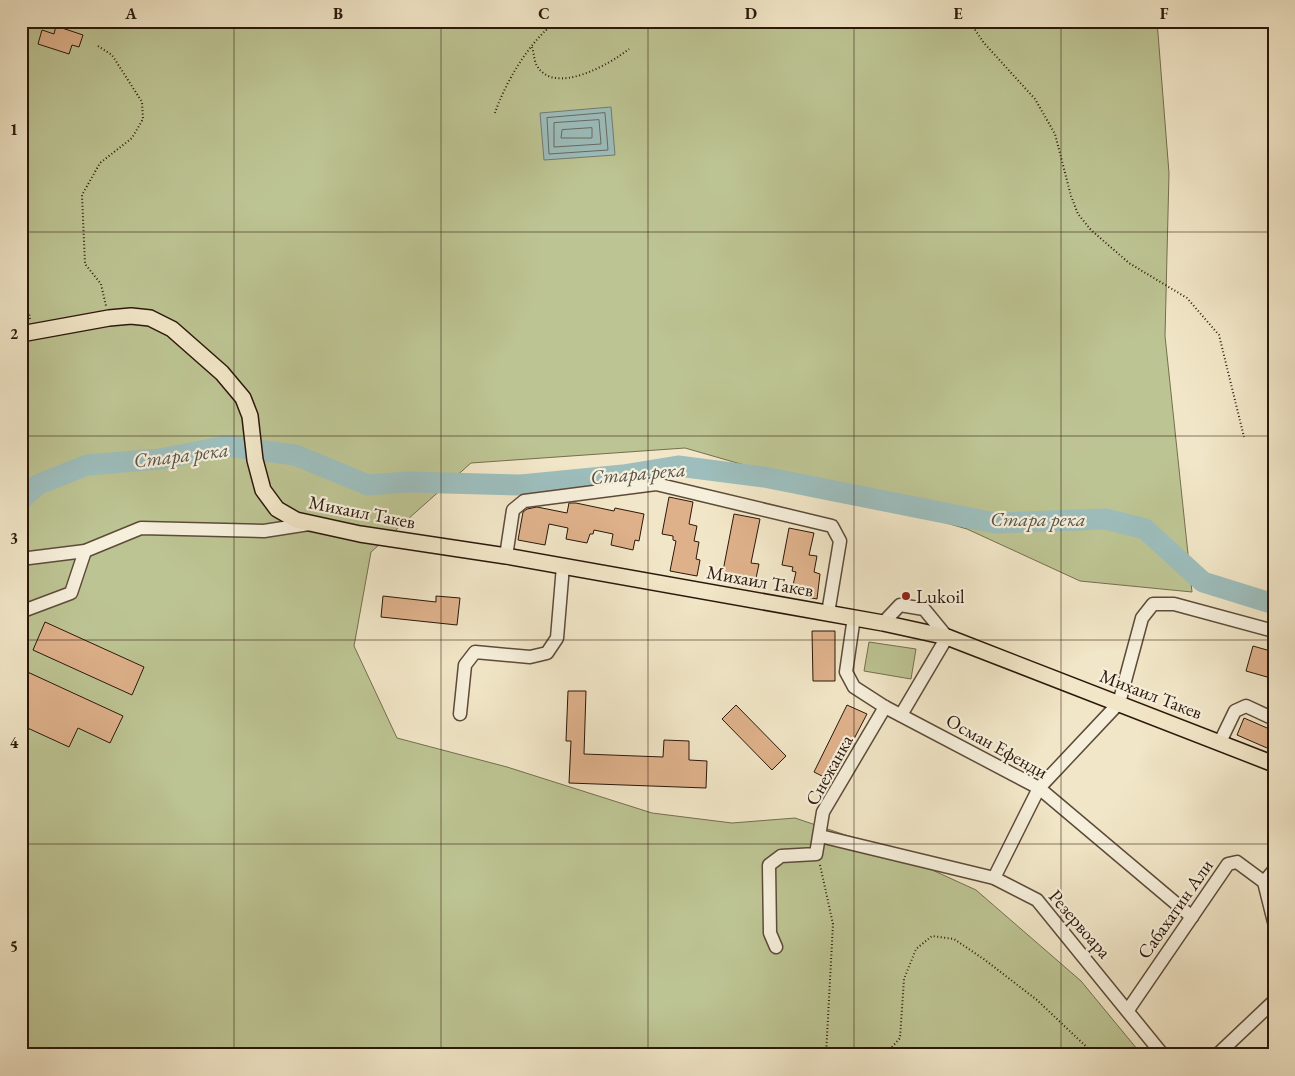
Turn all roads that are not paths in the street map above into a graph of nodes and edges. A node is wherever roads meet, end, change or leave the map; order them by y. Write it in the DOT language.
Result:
graph roads {
  1 [pos="21,334"];
  2 [pos="309,524"];
  3 [pos="85,551"];
  4 [pos="506,556"];
  5 [pos="21,559"];
  6 [pos="563,566"];
  7 [pos="828,613"];
  8 [pos="21,614"];
  9 [pos="854,618"];
  10 [pos="884,623"];
  11 [pos="1274,631"];
  12 [pos="947,637"];
  13 [pos="1119,703"];
  14 [pos="885,707"];
  15 [pos="460,714"];
  16 [pos="901,715"];
  17 [pos="1274,719"];
  18 [pos="1220,742"];
  19 [pos="1274,764"];
  20 [pos="1039,788"];
  21 [pos="820,836"];
  22 [pos="1274,870"];
  23 [pos="994,878"];
  24 [pos="1264,882"];
  25 [pos="1192,917"];
  26 [pos="1274,922"];
  27 [pos="776,947"];
  28 [pos="1274,1001"];
  29 [pos="1128,1010"];
  30 [pos="1163,1055"];
  31 [pos="1216,1055"];
  1 -- 2 [label="main road, Михаил Такев"];
  2 -- 3 [label="street"];
  2 -- 4 [label="main road, Михаил Такев"];
  3 -- 5 [label="street"];
  3 -- 8 [label="street"];
  4 -- 6 [label="main road, Михаил Такев"];
  4 -- 7 [label="street"];
  6 -- 7 [label="main road, Михаил Такев"];
  6 -- 15 [label="street"];
  7 -- 9 [label="main road, Михаил Такев"];
  9 -- 10 [label="main road, Михаил Такев"];
  9 -- 14 [label="street, Осман Ефенди"];
  10 -- 12 [label="main road, Михаил Такев"];
  10 -- 12 [label="street"];
  11 -- 13 [label="street"];
  12 -- 13 [label="main road, Михаил Такев"];
  12 -- 16 [label="street"];
  13 -- 18 [label="main road, Михаил Такев"];
  13 -- 20 [label="street"];
  14 -- 16 [label="street, Осман Ефенди"];
  14 -- 21 [label="street, Снежанка"];
  16 -- 20 [label="street, Осман Ефенди"];
  17 -- 18 [label="street"];
  18 -- 19 [label="main road, Михаил Такев"];
  20 -- 23 [label="street"];
  20 -- 25 [label="street, Осман Ефенди"];
  21 -- 23 [label="street, Резервоара"];
  21 -- 27 [label="street, Снежанка"];
  22 -- 24 [label="street"];
  23 -- 29 [label="street, Резервоара"];
  24 -- 25 [label="street, Сабахатин Али"];
  24 -- 26 [label="street"];
  25 -- 29 [label="street, Сабахатин Али"];
  28 -- 31 [label="street"];
  29 -- 30 [label="street, Резервоара"];
}
